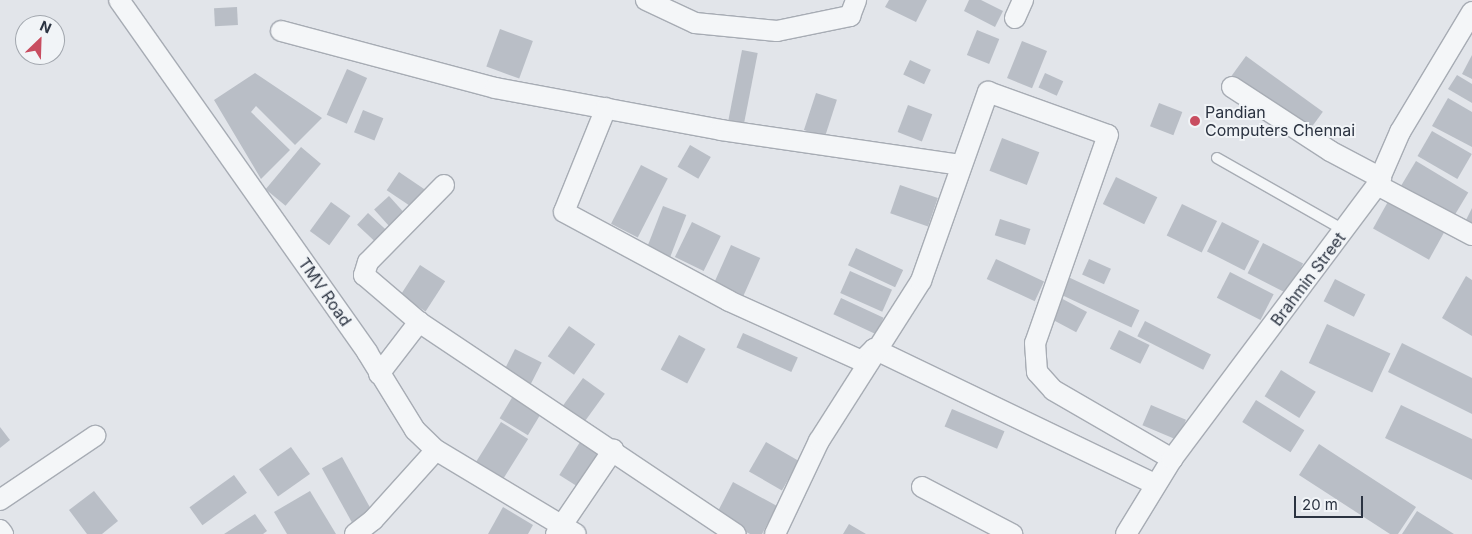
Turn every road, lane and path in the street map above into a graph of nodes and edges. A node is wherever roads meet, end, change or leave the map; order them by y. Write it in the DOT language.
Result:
graph roads {
  1 [pos="119,0"];
  2 [pos="646,0"];
  3 [pos="856,0"];
  4 [pos="1023,0"];
  5 [pos="1472,12"];
  6 [pos="1015,18"];
  7 [pos="281,30"];
  8 [pos="1232,86"];
  9 [pos="606,108"];
  10 [pos="1216,158"];
  11 [pos="960,165"];
  12 [pos="1379,181"];
  13 [pos="444,185"];
  14 [pos="1344,230"];
  15 [pos="1472,235"];
  16 [pos="419,322"];
  17 [pos="874,349"];
  18 [pos="379,374"];
  19 [pos="95,436"];
  20 [pos="436,450"];
  21 [pos="612,450"];
  22 [pos="1172,459"];
  23 [pos="1156,484"];
  24 [pos="922,487"];
  25 [pos="0,500"];
  26 [pos="0,530"];
  27 [pos="564,531"];
  28 [pos="3,534"];
  29 [pos="355,534"];
  30 [pos="736,534"];
  31 [pos="776,534"];
  32 [pos="1012,534"];
  33 [pos="1126,534"];
  1 -- 18 [label="street, TMV Road"];
  2 -- 3 [label="street"];
  4 -- 6 [label="street"];
  5 -- 12 [label="street, Brahmin Street"];
  7 -- 9 [label="street"];
  8 -- 12 [label="street"];
  9 -- 11 [label="street"];
  9 -- 17 [label="street"];
  10 -- 14 [label="lane"];
  11 -- 17 [label="street"];
  11 -- 22 [label="street"];
  12 -- 14 [label="street, Brahmin Street"];
  12 -- 15 [label="street"];
  13 -- 16 [label="street"];
  14 -- 22 [label="street, Brahmin Street"];
  16 -- 18 [label="street"];
  16 -- 21 [label="street"];
  17 -- 23 [label="street"];
  17 -- 31 [label="street"];
  18 -- 20 [label="street, TMV Road"];
  19 -- 25 [label="street"];
  20 -- 27 [label="street, TMV Road"];
  20 -- 29 [label="street"];
  21 -- 27 [label="street"];
  21 -- 30 [label="street"];
  22 -- 23 [label="street, Brahmin Street"];
  23 -- 33 [label="street, Brahmin Street"];
  24 -- 32 [label="street"];
  26 -- 28 [label="street"];
}
